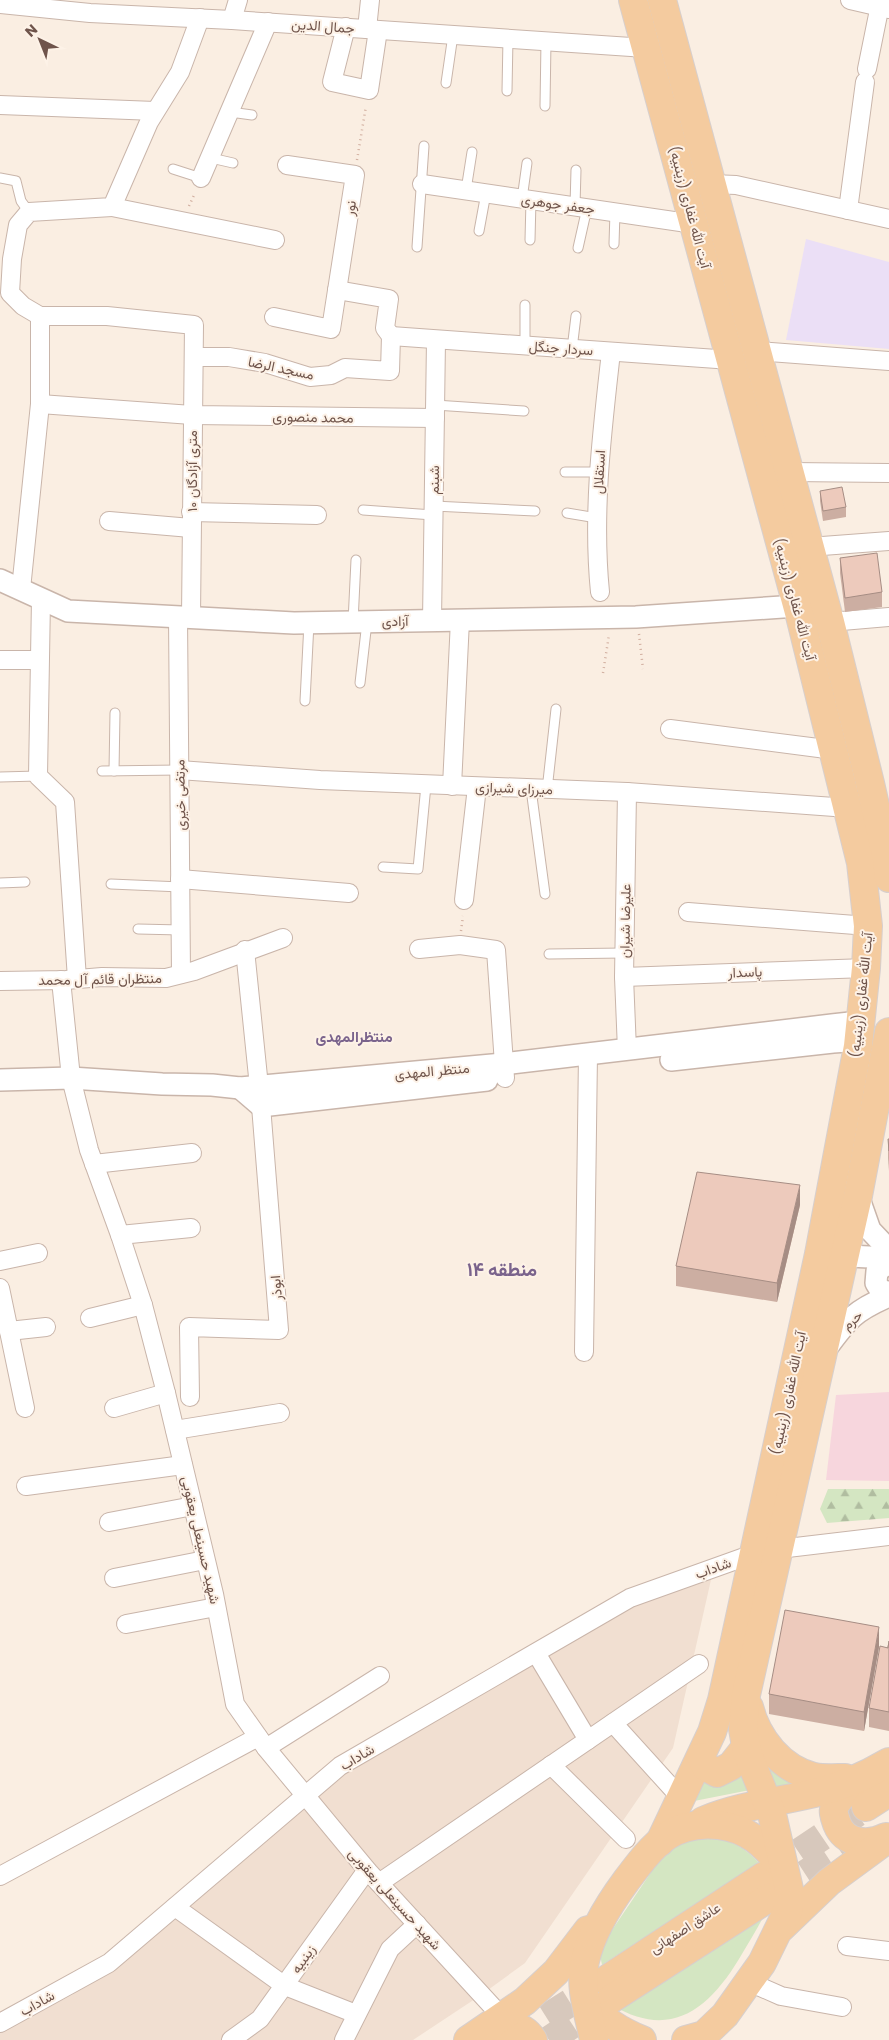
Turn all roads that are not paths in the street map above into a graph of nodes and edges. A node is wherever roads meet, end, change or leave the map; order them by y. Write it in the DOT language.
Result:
graph roads {
  1 [pos="238,0"];
  2 [pos="370,0"];
  3 [pos="633,0"];
  4 [pos="662,0"];
  5 [pos="850,0"];
  6 [pos="0,4"];
  7 [pos="883,5"];
  8 [pos="200,18"];
  9 [pos="232,20"];
  10 [pos="268,22"];
  11 [pos="346,27"];
  12 [pos="372,29"];
  13 [pos="453,35"];
  14 [pos="508,38"];
  15 [pos="546,41"];
  16 [pos="646,48"];
  17 [pos="446,83"];
  18 [pos="507,91"];
  19 [pos="0,106"];
  20 [pos="545,106"];
  21 [pos="155,112"];
  22 [pos="230,112"];
  23 [pos="252,115"];
  24 [pos="424,146"];
  25 [pos="472,152"];
  26 [pos="211,158"];
  27 [pos="233,163"];
  28 [pos="287,164"];
  29 [pos="527,164"];
  30 [pos="173,169"];
  31 [pos="576,170"];
  32 [pos="0,178"];
  33 [pos="201,178"];
  34 [pos="422,184"];
  35 [pos="712,184"];
  36 [pos="466,190"];
  37 [pos="486,193"];
  38 [pos="527,199"];
  39 [pos="112,207"];
  40 [pos="581,207"];
  41 [pos="848,210"];
  42 [pos="29,212"];
  43 [pos="615,212"];
  44 [pos="889,219"];
  45 [pos="694,224"];
  46 [pos="479,230"];
  47 [pos="275,240"];
  48 [pos="530,240"];
  49 [pos="614,244"];
  50 [pos="417,247"];
  51 [pos="578,248"];
  52 [pos="6,277"];
  53 [pos="337,290"];
  54 [pos="525,306"];
  55 [pos="40,316"];
  56 [pos="576,316"];
  57 [pos="274,317"];
  58 [pos="391,336"];
  59 [pos="436,340"];
  60 [pos="525,346"];
  61 [pos="572,349"];
  62 [pos="757,351"];
  63 [pos="611,352"];
  64 [pos="194,357"];
  65 [pos="731,360"];
  66 [pos="889,361"];
  67 [pos="40,404"];
  68 [pos="524,410"];
  69 [pos="435,411"];
  70 [pos="192,415"];
  71 [pos="781,439"];
  72 [pos="754,446"];
  73 [pos="565,472"];
  74 [pos="599,472"];
  75 [pos="889,473"];
  76 [pos="792,480"];
  77 [pos="767,495"];
  78 [pos="363,510"];
  79 [pos="434,510"];
  80 [pos="535,511"];
  81 [pos="567,513"];
  82 [pos="317,515"];
  83 [pos="597,518"];
  84 [pos="191,520"];
  85 [pos="109,521"];
  86 [pos="889,541"];
  87 [pos="809,547"];
  88 [pos="356,560"];
  89 [pos="0,580"];
  90 [pos="21,590"];
  91 [pos="600,592"];
  92 [pos="41,599"];
  93 [pos="797,606"];
  94 [pos="184,616"];
  95 [pos="889,617"];
  96 [pos="460,620"];
  97 [pos="432,621"];
  98 [pos="360,622"];
  99 [pos="830,622"];
  100 [pos="309,623"];
  101 [pos="0,660"];
  102 [pos="39,660"];
  103 [pos="360,683"];
  104 [pos="305,701"];
  105 [pos="556,709"];
  106 [pos="115,713"];
  107 [pos="670,729"];
  108 [pos="834,750"];
  109 [pos="180,770"];
  110 [pos="102,771"];
  111 [pos="114,771"];
  112 [pos="38,776"];
  113 [pos="0,777"];
  114 [pos="426,784"];
  115 [pos="452,786"];
  116 [pos="477,787"];
  117 [pos="539,789"];
  118 [pos="626,792"];
  119 [pos="848,808"];
  120 [pos="383,867"];
  121 [pos="889,878"];
  122 [pos="25,882"];
  123 [pos="0,883"];
  124 [pos="180,883"];
  125 [pos="111,884"];
  126 [pos="349,893"];
  127 [pos="545,894"];
  128 [pos="464,900"];
  129 [pos="688,912"];
  130 [pos="868,926"];
  131 [pos="138,929"];
  132 [pos="181,930"];
  133 [pos="283,938"];
  134 [pos="419,949"];
  135 [pos="245,950"];
  136 [pos="624,952"];
  137 [pos="549,954"];
  138 [pos="866,968"];
  139 [pos="182,974"];
  140 [pos="624,977"];
  141 [pos="69,980"];
  142 [pos="0,981"];
  143 [pos="889,1032"];
  144 [pos="841,1038"];
  145 [pos="627,1050"];
  146 [pos="588,1062"];
  147 [pos="504,1071"];
  148 [pos="71,1078"];
  149 [pos="0,1080"];
  150 [pos="253,1093"];
  151 [pos="192,1153"];
  152 [pos="94,1164"];
  153 [pos="858,1196"];
  154 [pos="190,1228"];
  155 [pos="120,1235"];
  156 [pos="889,1250"];
  157 [pos="38,1253"];
  158 [pos="819,1254"];
  159 [pos="845,1257"];
  160 [pos="889,1258"];
  161 [pos="0,1260"];
  162 [pos="889,1263"];
  163 [pos="0,1288"];
  164 [pos="889,1292"];
  165 [pos="889,1296"];
  166 [pos="143,1305"];
  167 [pos="90,1318"];
  168 [pos="46,1326"];
  169 [pos="8,1331"];
  170 [pos="584,1352"];
  171 [pos="823,1353"];
  172 [pos="166,1394"];
  173 [pos="190,1397"];
  174 [pos="25,1408"];
  175 [pos="114,1408"];
  176 [pos="280,1413"];
  177 [pos="175,1430"];
  178 [pos="183,1465"];
  179 [pos="26,1486"];
  180 [pos="193,1506"];
  181 [pos="109,1522"];
  182 [pos="889,1536"];
  183 [pos="779,1549"];
  184 [pos="753,1554"];
  185 [pos="205,1560"];
  186 [pos="114,1578"];
  187 [pos="216,1607"];
  188 [pos="126,1624"];
  189 [pos="536,1653"];
  190 [pos="699,1664"];
  191 [pos="380,1676"];
  192 [pos="746,1695"];
  193 [pos="613,1723"];
  194 [pos="588,1740"];
  195 [pos="262,1742"];
  196 [pos="746,1746"];
  197 [pos="701,1757"];
  198 [pos="551,1765"];
  199 [pos="877,1775"];
  200 [pos="306,1795"];
  201 [pos="680,1797"];
  202 [pos="767,1802"];
  203 [pos="882,1825"];
  204 [pos="689,1828"];
  205 [pos="626,1838"];
  206 [pos="660,1842"];
  207 [pos="367,1870"];
  208 [pos="0,1876"];
  209 [pos="772,1880"];
  210 [pos="379,1884"];
  211 [pos="615,1896"];
  212 [pos="175,1907"];
  213 [pos="417,1924"];
  214 [pos="780,1929"];
  215 [pos="847,1946"];
  216 [pos="889,1951"];
  217 [pos="749,1982"];
  218 [pos="285,1986"];
  219 [pos="601,1994"];
  220 [pos="842,2008"];
  221 [pos="356,2014"];
  222 [pos="502,2017"];
  223 [pos="0,2024"];
  224 [pos="471,2038"];
  225 [pos="700,2039"];
  226 [pos="232,2040"];
  227 [pos="344,2040"];
  228 [pos="533,2040"];
  229 [pos="594,2040"];
  230 [pos="642,2040"];
  1 -- 9 [label="street"];
  2 -- 12 [label="street"];
  3 -- 16 [label="main road, آیت الله غفاری (زینبیه)"];
  4 -- 35 [label="main road, آیت الله غفاری (زینبیه)"];
  5 -- 7 [label="street"];
  6 -- 8 [label="street, جمال الدین"];
  7 -- 41 [label="street"];
  8 -- 9 [label="street, جمال الدین"];
  8 -- 21 [label="street"];
  9 -- 10 [label="street, جمال الدین"];
  10 -- 11 [label="street, جمال الدین"];
  10 -- 22 [label="street"];
  11 -- 12 [label="street, جمال الدین"];
  11 -- 12 [label="street"];
  12 -- 13 [label="street, جمال الدین"];
  13 -- 14 [label="street, جمال الدین"];
  13 -- 17 [label="lane"];
  14 -- 15 [label="street, جمال الدین"];
  14 -- 18 [label="lane"];
  15 -- 16 [label="street, جمال الدین"];
  15 -- 20 [label="lane"];
  16 -- 45 [label="main road, آیت الله غفاری (زینبیه)"];
  19 -- 21 [label="street"];
  21 -- 39 [label="street"];
  22 -- 23 [label="lane"];
  22 -- 26 [label="street"];
  24 -- 34 [label="lane"];
  25 -- 36 [label="lane"];
  26 -- 27 [label="lane"];
  26 -- 33 [label="street"];
  28 -- 53 [label="street, نور"];
  29 -- 38 [label="lane"];
  30 -- 33 [label="lane"];
  31 -- 40 [label="lane"];
  32 -- 42 [label="lane"];
  34 -- 36 [label="street, جعفر جوهری"];
  34 -- 50 [label="lane"];
  35 -- 41 [label="street"];
  35 -- 62 [label="main road, آیت الله غفاری (زینبیه)"];
  36 -- 37 [label="street, جعفر جوهری"];
  37 -- 38 [label="street, جعفر جوهری"];
  37 -- 46 [label="lane"];
  38 -- 40 [label="street, جعفر جوهری"];
  38 -- 48 [label="lane"];
  39 -- 42 [label="street"];
  39 -- 47 [label="street"];
  40 -- 43 [label="street, جعفر جوهری"];
  40 -- 51 [label="lane"];
  41 -- 44 [label="street"];
  42 -- 52 [label="street"];
  43 -- 45 [label="street, جعفر جوهری"];
  43 -- 49 [label="lane"];
  45 -- 65 [label="main road, آیت الله غفاری (زینبیه)"];
  52 -- 55 [label="street"];
  53 -- 57 [label="street, نور"];
  53 -- 58 [label="street, مسجد الرضا"];
  54 -- 60 [label="lane"];
  55 -- 64 [label="street, ۱۰ متری آزادگان"];
  55 -- 67 [label="street"];
  56 -- 61 [label="lane"];
  58 -- 59 [label="street, سردار جنگل"];
  58 -- 64 [label="street, مسجد الرضا"];
  59 -- 60 [label="street, سردار جنگل"];
  59 -- 69 [label="street, شبنم"];
  60 -- 61 [label="street, سردار جنگل"];
  61 -- 63 [label="street, سردار جنگل"];
  62 -- 66 [label="street"];
  62 -- 71 [label="main road, آیت الله غفاری (زینبیه)"];
  63 -- 65 [label="street, سردار جنگل"];
  63 -- 74 [label="street, استقلال"];
  64 -- 70 [label="street, ۱۰ متری آزادگان"];
  65 -- 72 [label="main road, آیت الله غفاری (زینبیه)"];
  67 -- 70 [label="street, محمد منصوری"];
  67 -- 90 [label="street"];
  68 -- 69 [label="lane"];
  69 -- 70 [label="street, محمد منصوری"];
  69 -- 79 [label="street, شبنم"];
  70 -- 84 [label="street, ۱۰ متری آزادگان"];
  71 -- 72 [label="main road"];
  71 -- 76 [label="main road, آیت الله غفاری (زینبیه)"];
  72 -- 77 [label="main road, آیت الله غفاری (زینبیه)"];
  73 -- 74 [label="lane"];
  74 -- 83 [label="street, استقلال"];
  75 -- 76 [label="street"];
  76 -- 77 [label="main road"];
  76 -- 87 [label="main road, آیت الله غفاری (زینبیه)"];
  77 -- 93 [label="main road, آیت الله غفاری (زینبیه)"];
  78 -- 79 [label="lane"];
  79 -- 80 [label="lane"];
  79 -- 97 [label="street, شبنم"];
  81 -- 83 [label="lane"];
  82 -- 84 [label="street"];
  83 -- 91 [label="street, استقلال"];
  84 -- 85 [label="street"];
  84 -- 94 [label="street, ۱۰ متری آزادگان"];
  86 -- 87 [label="street"];
  87 -- 99 [label="main road, آیت الله غفاری (زینبیه)"];
  88 -- 98 [label="lane"];
  89 -- 90 [label="street, آزادی"];
  90 -- 92 [label="street, آزادی"];
  92 -- 94 [label="street, آزادی"];
  92 -- 102 [label="street"];
  93 -- 96 [label="street, آزادی"];
  93 -- 108 [label="main road, آیت الله غفاری (زینبیه)"];
  94 -- 100 [label="street, آزادی"];
  94 -- 109 [label="street, مرتضی خیری"];
  95 -- 99 [label="street"];
  96 -- 97 [label="street, آزادی"];
  96 -- 115 [label="street"];
  97 -- 98 [label="street, آزادی"];
  98 -- 100 [label="street, آزادی"];
  98 -- 103 [label="lane"];
  99 -- 121 [label="main road, آیت الله غفاری (زینبیه)"];
  100 -- 104 [label="lane"];
  101 -- 102 [label="street"];
  102 -- 112 [label="street"];
  105 -- 117 [label="lane"];
  106 -- 111 [label="lane"];
  107 -- 108 [label="street"];
  108 -- 119 [label="main road, آیت الله غفاری (زینبیه)"];
  109 -- 111 [label="lane"];
  109 -- 114 [label="street, میرزای شیرازی"];
  109 -- 124 [label="street, مرتضی خیری"];
  110 -- 111 [label="lane"];
  112 -- 113 [label="lane"];
  112 -- 141 [label="street, شهید حسینعلی یعقوبی"];
  114 -- 115 [label="street, میرزای شیرازی"];
  114 -- 120 [label="lane"];
  115 -- 116 [label="street, میرزای شیرازی"];
  116 -- 117 [label="street, میرزای شیرازی"];
  116 -- 128 [label="street"];
  117 -- 118 [label="street, میرزای شیرازی"];
  117 -- 127 [label="lane"];
  118 -- 119 [label="street, میرزای شیرازی"];
  118 -- 136 [label="street, علیرضا شیران"];
  119 -- 130 [label="main road, آیت الله غفاری (زینبیه)"];
  122 -- 123 [label="lane"];
  124 -- 125 [label="lane"];
  124 -- 126 [label="street"];
  124 -- 132 [label="street, مرتضی خیری"];
  129 -- 130 [label="street"];
  130 -- 138 [label="main road, آیت الله غفاری (زینبیه)"];
  131 -- 132 [label="lane"];
  132 -- 139 [label="street, مرتضی خیری"];
  133 -- 135 [label="street, منتظران قائم آل محمد"];
  134 -- 147 [label="street"];
  135 -- 139 [label="street, منتظران قائم آل محمد"];
  135 -- 150 [label="street"];
  136 -- 137 [label="lane"];
  136 -- 140 [label="street, علیرضا شیران"];
  138 -- 140 [label="street, پاسدار"];
  138 -- 144 [label="main road, آیت الله غفاری (زینبیه)"];
  139 -- 141 [label="street, منتظران قائم آل محمد"];
  140 -- 145 [label="street, علیرضا شیران"];
  141 -- 142 [label="street, منتظران قائم آل محمد"];
  141 -- 148 [label="street, شهید حسینعلی یعقوبی"];
  143 -- 153 [label="main road, آیت الله غفاری (زینبیه)"];
  144 -- 145 [label="street, منتظر المهدی"];
  144 -- 146 [label="street"];
  144 -- 158 [label="main road, آیت الله غفاری (زینبیه)"];
  145 -- 146 [label="street, منتظر المهدی"];
  146 -- 147 [label="street, منتظر المهدی"];
  146 -- 170 [label="street"];
  147 -- 150 [label="street, منتظر المهدی"];
  148 -- 149 [label="street, منتظر المهدی"];
  148 -- 150 [label="street, منتظر المهدی"];
  148 -- 152 [label="street, شهید حسینعلی یعقوبی"];
  150 -- 173 [label="street, ابوذر"];
  151 -- 152 [label="street"];
  152 -- 155 [label="street, شهید حسینعلی یعقوبی"];
  153 -- 156 [label="street"];
  153 -- 159 [label="main road, آیت الله غفاری (زینبیه)"];
  154 -- 155 [label="street"];
  155 -- 166 [label="street, شهید حسینعلی یعقوبی"];
  157 -- 161 [label="street"];
  158 -- 159 [label="street"];
  158 -- 184 [label="main road, آیت الله غفاری (زینبیه)"];
  159 -- 160 [label="street"];
  159 -- 171 [label="main road, آیت الله غفاری (زینبیه)"];
  162 -- 164 [label="street"];
  163 -- 169 [label="street"];
  165 -- 171 [label="street, حرم"];
  166 -- 167 [label="street"];
  166 -- 172 [label="street, شهید حسینعلی یعقوبی"];
  168 -- 169 [label="street"];
  169 -- 174 [label="street"];
  171 -- 183 [label="main road, آیت الله غفاری (زینبیه)"];
  172 -- 175 [label="street"];
  172 -- 177 [label="street, شهید حسینعلی یعقوبی"];
  176 -- 177 [label="street"];
  177 -- 178 [label="street, شهید حسینعلی یعقوبی"];
  178 -- 179 [label="street"];
  178 -- 180 [label="street, شهید حسینعلی یعقوبی"];
  180 -- 181 [label="street"];
  180 -- 185 [label="street, شهید حسینعلی یعقوبی"];
  182 -- 183 [label="street"];
  183 -- 192 [label="main road, آیت الله غفاری (زینبیه)"];
  184 -- 189 [label="street, شاداب"];
  184 -- 197 [label="main road, آیت الله غفاری (زینبیه)"];
  185 -- 186 [label="street"];
  185 -- 187 [label="street, شهید حسینعلی یعقوبی"];
  187 -- 188 [label="street"];
  187 -- 195 [label="street, شهید حسینعلی یعقوبی"];
  189 -- 194 [label="street"];
  189 -- 200 [label="street, شاداب"];
  190 -- 193 [label="street"];
  191 -- 195 [label="street"];
  192 -- 196 [label="main road, آیت الله غفاری (زینبیه)"];
  192 -- 199 [label="main road"];
  193 -- 194 [label="street"];
  193 -- 201 [label="street"];
  194 -- 198 [label="street"];
  195 -- 200 [label="street, شهید حسینعلی یعقوبی"];
  195 -- 208 [label="street"];
  196 -- 197 [label="main road"];
  196 -- 202 [label="main road, آیت الله غفاری (زینبیه)"];
  197 -- 201 [label="main road, آیت الله غفاری (زینبیه)"];
  198 -- 205 [label="street"];
  198 -- 210 [label="street"];
  199 -- 202 [label="main road"];
  199 -- 203 [label="main road"];
  199 -- 203 [label="main road"];
  200 -- 207 [label="street, شهید حسینعلی یعقوبی"];
  200 -- 212 [label="street, شاداب"];
  201 -- 206 [label="main road, آیت الله غفاری (زینبیه)"];
  202 -- 204 [label="main road"];
  202 -- 209 [label="main road, آیت الله غفاری (زینبیه)"];
  203 -- 214 [label="main road"];
  204 -- 206 [label="main road"];
  204 -- 209 [label="main road"];
  206 -- 211 [label="main road"];
  207 -- 210 [label="street, شهید حسینعلی یعقوبی"];
  207 -- 218 [label="street, زینبیه"];
  209 -- 214 [label="main road, آیت الله غفاری (زینبیه)"];
  209 -- 219 [label="main road, عاشق اصفهانی"];
  210 -- 213 [label="street, شهید حسینعلی یعقوبی"];
  211 -- 219 [label="main road"];
  211 -- 222 [label="main road"];
  212 -- 218 [label="street"];
  212 -- 223 [label="street, شاداب"];
  213 -- 221 [label="street"];
  213 -- 222 [label="street, شهید حسینعلی یعقوبی"];
  214 -- 217 [label="main road"];
  215 -- 216 [label="street"];
  217 -- 220 [label="street"];
  217 -- 225 [label="main road"];
  218 -- 221 [label="street"];
  218 -- 226 [label="street, زینبیه"];
  219 -- 229 [label="main road"];
  219 -- 230 [label="main road"];
  221 -- 227 [label="street"];
  222 -- 224 [label="main road"];
  224 -- 228 [label="main road"];
}
